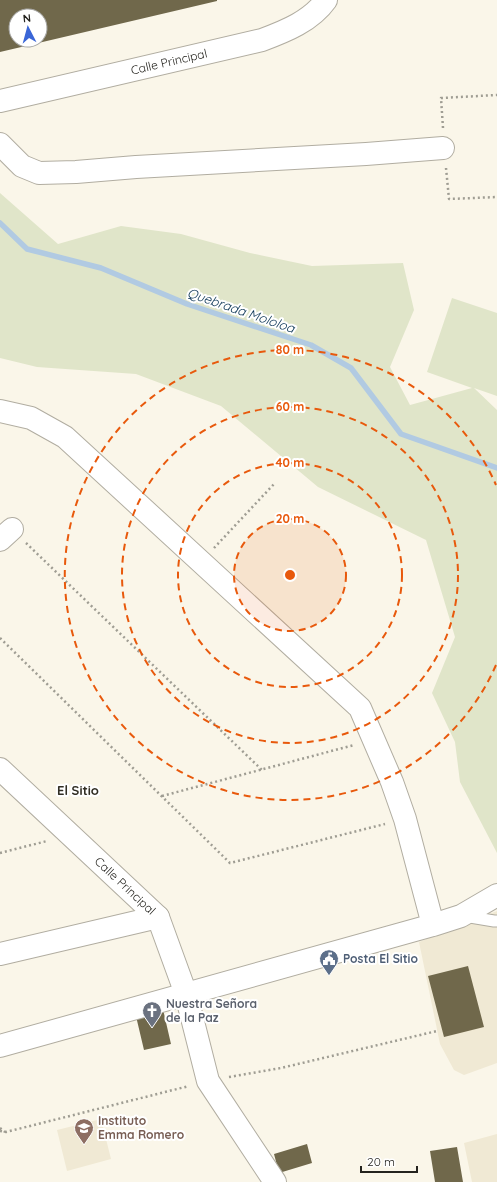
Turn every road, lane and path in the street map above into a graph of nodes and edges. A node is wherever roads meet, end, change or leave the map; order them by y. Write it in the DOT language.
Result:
graph roads {
  1 [pos="326,0"];
  2 [pos="497,96"];
  3 [pos="0,101"];
  4 [pos="0,144"];
  5 [pos="443,148"];
  6 [pos="497,197"];
  7 [pos="0,411"];
  8 [pos="274,484"];
  9 [pos="6,534"];
  10 [pos="201,562"];
  11 [pos="0,638"];
  12 [pos="374,740"];
  13 [pos="0,769"];
  14 [pos="262,770"];
  15 [pos="161,796"];
  16 [pos="405,819"];
  17 [pos="71,835"];
  18 [pos="0,853"];
  19 [pos="497,895"];
  20 [pos="461,916"];
  21 [pos="158,917"];
  22 [pos="497,921"];
  23 [pos="433,925"];
  24 [pos="0,954"];
  25 [pos="186,994"];
  26 [pos="0,1046"];
  27 [pos="0,1128"];
  28 [pos="0,1131"];
  29 [pos="275,1182"];
  1 -- 3 [label="street, Calle Principal"];
  2 -- 5 [label="path"];
  4 -- 5 [label="street"];
  5 -- 6 [label="path"];
  7 -- 10 [label="street"];
  8 -- 10 [label="path"];
  9 -- 14 [label="path"];
  10 -- 12 [label="street"];
  11 -- 15 [label="path"];
  12 -- 14 [label="path"];
  12 -- 16 [label="street"];
  13 -- 17 [label="street, Calle Principal"];
  14 -- 15 [label="path"];
  15 -- 16 [label="path"];
  16 -- 23 [label="street"];
  17 -- 18 [label="path"];
  17 -- 21 [label="street, Calle Principal"];
  19 -- 20 [label="street"];
  20 -- 22 [label="lane"];
  20 -- 23 [label="street"];
  21 -- 24 [label="street"];
  21 -- 25 [label="street, Calle Principal"];
  23 -- 25 [label="street"];
  25 -- 26 [label="street"];
  25 -- 29 [label="street, Calle Principal"];
  27 -- 28 [label="path"];
}
